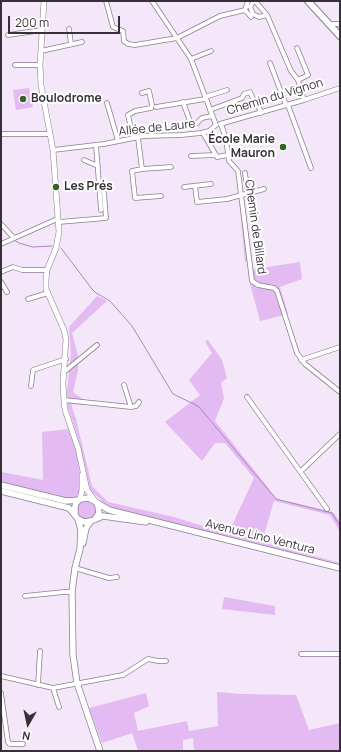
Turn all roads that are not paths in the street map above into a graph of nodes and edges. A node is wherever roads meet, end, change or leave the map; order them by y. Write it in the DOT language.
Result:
graph roads {
  1 [pos="44,1"];
  2 [pos="106,1"];
  3 [pos="152,1"];
  4 [pos="248,1"];
  5 [pos="255,1"];
  6 [pos="308,1"];
  7 [pos="245,10"];
  8 [pos="267,15"];
  9 [pos="251,17"];
  10 [pos="329,24"];
  11 [pos="340,24"];
  12 [pos="69,29"];
  13 [pos="42,30"];
  14 [pos="8,35"];
  15 [pos="340,36"];
  16 [pos="177,38"];
  17 [pos="82,42"];
  18 [pos="71,44"];
  19 [pos="297,48"];
  20 [pos="41,51"];
  21 [pos="211,51"];
  22 [pos="191,59"];
  23 [pos="270,63"];
  24 [pos="15,65"];
  25 [pos="40,65"];
  26 [pos="298,80"];
  27 [pos="340,88"];
  28 [pos="227,90"];
  29 [pos="142,93"];
  30 [pos="205,98"];
  31 [pos="304,100"];
  32 [pos="183,102"];
  33 [pos="107,103"];
  34 [pos="287,105"];
  35 [pos="156,107"];
  36 [pos="210,110"];
  37 [pos="261,113"];
  38 [pos="212,116"];
  39 [pos="221,124"];
  40 [pos="216,125"];
  41 [pos="203,133"];
  42 [pos="1,134"];
  43 [pos="50,134"];
  44 [pos="136,138"];
  45 [pos="118,141"];
  46 [pos="96,145"];
  47 [pos="53,150"];
  48 [pos="215,155"];
  49 [pos="228,155"];
  50 [pos="191,156"];
  51 [pos="84,160"];
  52 [pos="98,166"];
  53 [pos="171,166"];
  54 [pos="311,168"];
  55 [pos="142,169"];
  56 [pos="245,173"];
  57 [pos="86,184"];
  58 [pos="211,184"];
  59 [pos="195,186"];
  60 [pos="184,187"];
  61 [pos="99,189"];
  62 [pos="264,189"];
  63 [pos="104,193"];
  64 [pos="248,193"];
  65 [pos="241,194"];
  66 [pos="161,196"];
  67 [pos="101,210"];
  68 [pos="58,221"];
  69 [pos="1,224"];
  70 [pos="13,237"];
  71 [pos="1,244"];
  72 [pos="47,270"];
  73 [pos="1,272"];
  74 [pos="1,282"];
  75 [pos="7,292"];
  76 [pos="48,293"];
  77 [pos="28,299"];
  78 [pos="96,345"];
  79 [pos="340,347"];
  80 [pos="66,359"];
  81 [pos="301,360"];
  82 [pos="64,372"];
  83 [pos="124,385"];
  84 [pos="31,386"];
  85 [pos="340,392"];
  86 [pos="247,397"];
  87 [pos="64,400"];
  88 [pos="139,402"];
  89 [pos="131,407"];
  90 [pos="340,434"];
  91 [pos="82,462"];
  92 [pos="301,471"];
  93 [pos="1,485"];
  94 [pos="1,491"];
  95 [pos="80,499"];
  96 [pos="96,502"];
  97 [pos="327,509"];
  98 [pos="76,516"];
  99 [pos="93,520"];
  100 [pos="174,527"];
  101 [pos="80,549"];
  102 [pos="75,568"];
  103 [pos="340,568"];
  104 [pos="117,577"];
  105 [pos="72,592"];
  106 [pos="25,596"];
  107 [pos="40,651"];
  108 [pos="301,654"];
  109 [pos="340,654"];
  110 [pos="166,660"];
  111 [pos="1,676"];
  112 [pos="77,683"];
  113 [pos="38,684"];
  114 [pos="53,688"];
  115 [pos="1,693"];
  116 [pos="59,707"];
  117 [pos="23,744"];
  118 [pos="100,751"];
  1 -- 13 [label="street"];
  2 -- 16 [label="street"];
  3 -- 16 [label="street, Allée de Laure"];
  4 -- 7 [label="street"];
  5 -- 8 [label="street"];
  5 -- 8 [label="street"];
  6 -- 10 [label="main road"];
  7 -- 9 [label="street"];
  7 -- 16 [label="street"];
  8 -- 26 [label="street"];
  10 -- 11 [label="street"];
  10 -- 15 [label="main road"];
  12 -- 18 [label="street"];
  13 -- 14 [label="street"];
  13 -- 20 [label="street"];
  16 -- 22 [label="street, Allée de Laure"];
  17 -- 18 [label="street"];
  18 -- 20 [label="street"];
  19 -- 26 [label="street"];
  20 -- 25 [label="street"];
  21 -- 22 [label="street"];
  22 -- 30 [label="street, Allée de Laure"];
  23 -- 34 [label="street"];
  24 -- 25 [label="street"];
  25 -- 43 [label="street"];
  26 -- 31 [label="street"];
  27 -- 31 [label="street, Chemin du Vignon"];
  28 -- 30 [label="street"];
  29 -- 44 [label="street"];
  30 -- 32 [label="street"];
  30 -- 36 [label="street, Allée de Laure"];
  31 -- 34 [label="street, Chemin du Vignon"];
  32 -- 35 [label="street"];
  32 -- 38 [label="street"];
  33 -- 45 [label="street"];
  34 -- 37 [label="street, Chemin du Vignon"];
  34 -- 54 [label="street"];
  36 -- 37 [label="street"];
  36 -- 38 [label="street, Allée de Laure"];
  37 -- 39 [label="street, Chemin du Vignon"];
  38 -- 40 [label="street, Allée de Laure"];
  39 -- 40 [label="street, Chemin du Vignon"];
  39 -- 49 [label="street, Chemin de Billard"];
  40 -- 41 [label="street, Allée de Laure"];
  41 -- 44 [label="street, Allée de Laure"];
  41 -- 48 [label="street"];
  42 -- 43 [label="street"];
  43 -- 47 [label="street"];
  44 -- 45 [label="street, Allée de Laure"];
  44 -- 55 [label="street"];
  45 -- 46 [label="street, Allée de Laure"];
  46 -- 47 [label="street, Allée de Laure"];
  46 -- 52 [label="street"];
  47 -- 68 [label="street"];
  48 -- 49 [label="street"];
  48 -- 50 [label="street"];
  49 -- 65 [label="street, Chemin de Billard"];
  51 -- 52 [label="street"];
  52 -- 61 [label="street"];
  53 -- 55 [label="street"];
  55 -- 66 [label="street"];
  56 -- 64 [label="street"];
  57 -- 61 [label="street"];
  58 -- 59 [label="street"];
  59 -- 60 [label="street"];
  59 -- 65 [label="street"];
  61 -- 67 [label="street"];
  62 -- 64 [label="street"];
  63 -- 68 [label="street"];
  64 -- 65 [label="street"];
  65 -- 81 [label="street, Chemin de Billard"];
  68 -- 70 [label="street"];
  68 -- 72 [label="street"];
  69 -- 70 [label="street"];
  70 -- 71 [label="street"];
  72 -- 73 [label="street"];
  72 -- 76 [label="street"];
  74 -- 75 [label="street"];
  76 -- 77 [label="street"];
  76 -- 80 [label="street"];
  78 -- 82 [label="street"];
  79 -- 81 [label="street"];
  80 -- 82 [label="street"];
  80 -- 84 [label="street"];
  81 -- 85 [label="street, Chemin de Billard"];
  82 -- 87 [label="street"];
  83 -- 89 [label="street"];
  86 -- 92 [label="street"];
  87 -- 89 [label="street"];
  87 -- 91 [label="street"];
  88 -- 89 [label="street"];
  90 -- 92 [label="street"];
  91 -- 95 [label="street"];
  91 -- 96 [label="street"];
  92 -- 97 [label="street"];
  93 -- 95 [label="main road"];
  94 -- 98 [label="main road"];
  95 -- 96 [label="main road"];
  95 -- 98 [label="main road"];
  96 -- 99 [label="main road"];
  96 -- 100 [label="main road, Avenue Lino Ventura"];
  98 -- 99 [label="main road"];
  98 -- 101 [label="main road"];
  99 -- 100 [label="main road, Avenue Lino Ventura"];
  99 -- 101 [label="main road"];
  100 -- 103 [label="main road, Avenue Lino Ventura"];
  101 -- 102 [label="main road"];
  102 -- 104 [label="street"];
  102 -- 105 [label="main road"];
  105 -- 106 [label="street"];
  105 -- 112 [label="main road"];
  107 -- 113 [label="street"];
  108 -- 109 [label="street"];
  110 -- 112 [label="street"];
  111 -- 113 [label="street"];
  112 -- 114 [label="street"];
  112 -- 118 [label="main road"];
  113 -- 114 [label="street"];
  114 -- 116 [label="street"];
  115 -- 117 [label="street"];
}
